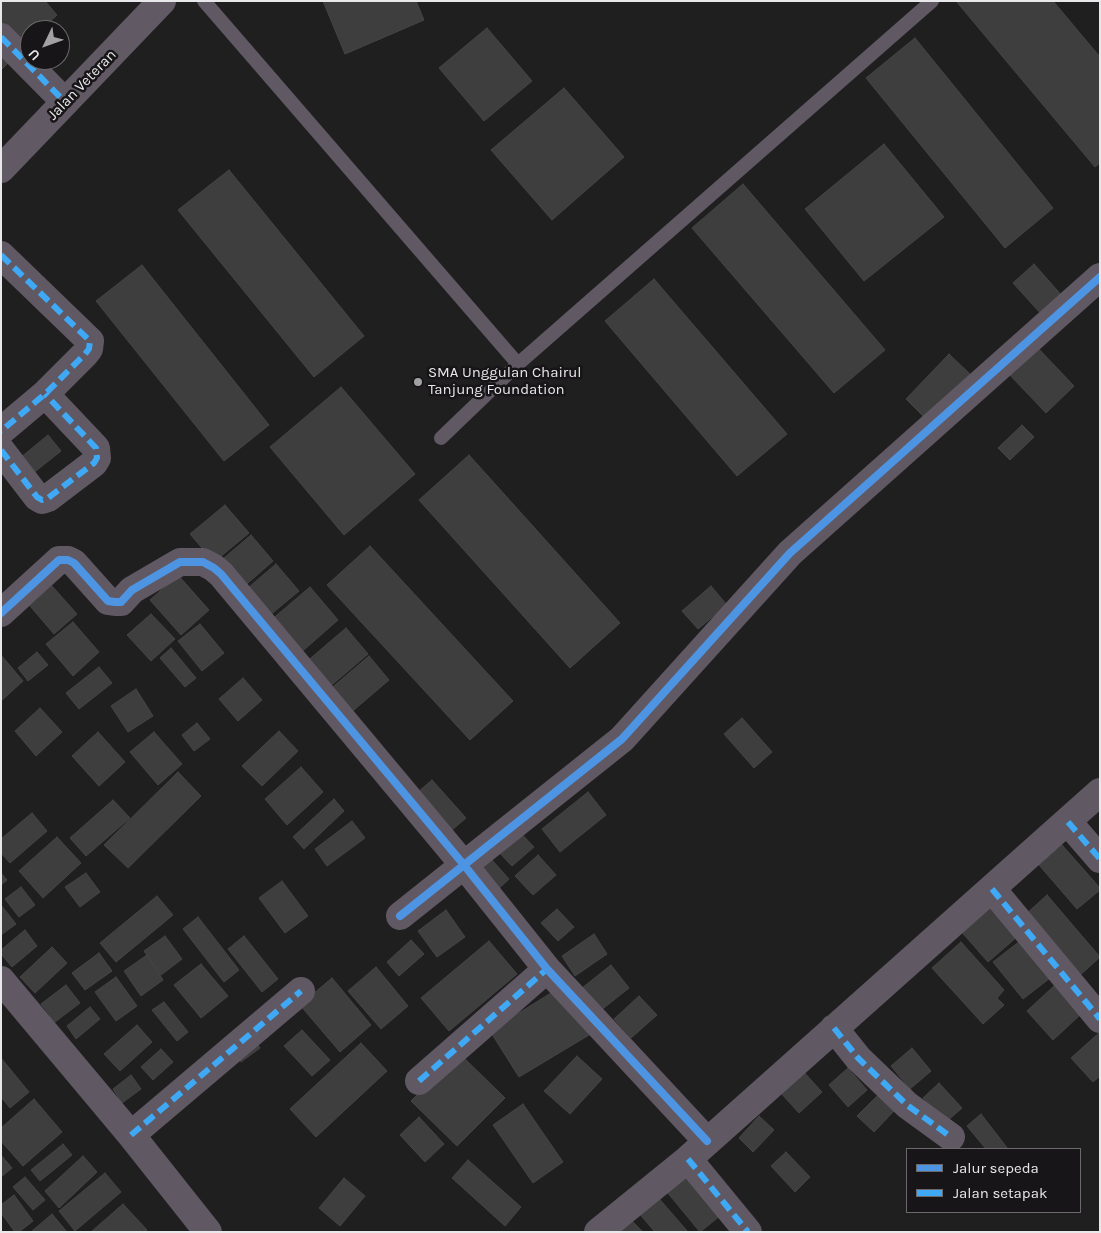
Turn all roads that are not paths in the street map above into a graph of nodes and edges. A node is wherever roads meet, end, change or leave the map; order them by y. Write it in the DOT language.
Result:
graph roads {
  1 [pos="162,1"];
  2 [pos="204,1"];
  3 [pos="932,1"];
  4 [pos="1,36"];
  5 [pos="65,102"];
  6 [pos="1,169"];
  7 [pos="1,255"];
  8 [pos="1100,277"];
  9 [pos="518,364"];
  10 [pos="45,394"];
  11 [pos="1,431"];
  12 [pos="441,438"];
  13 [pos="1,450"];
  14 [pos="1,614"];
  15 [pos="1100,792"];
  16 [pos="1068,822"];
  17 [pos="1100,859"];
  18 [pos="464,865"];
  19 [pos="992,889"];
  20 [pos="400,916"];
  21 [pos="547,969"];
  22 [pos="1,980"];
  23 [pos="301,991"];
  24 [pos="1100,1019"];
  25 [pos="834,1028"];
  26 [pos="419,1081"];
  27 [pos="131,1135"];
  28 [pos="951,1137"];
  29 [pos="698,1150"];
  30 [pos="208,1232"];
  31 [pos="598,1232"];
  32 [pos="748,1232"];
  1 -- 5 [label="main road, Jalan Veteran"];
  2 -- 9 [label="lane"];
  3 -- 9 [label="lane"];
  4 -- 5 [label="street"];
  5 -- 6 [label="main road, Jalan Veteran"];
  7 -- 10 [label="street"];
  8 -- 18 [label="street"];
  9 -- 12 [label="lane"];
  10 -- 11 [label="street"];
  10 -- 13 [label="street"];
  14 -- 18 [label="street"];
  15 -- 16 [label="street"];
  16 -- 17 [label="street"];
  16 -- 19 [label="street"];
  18 -- 20 [label="street"];
  18 -- 21 [label="street"];
  19 -- 24 [label="street"];
  19 -- 25 [label="street"];
  21 -- 26 [label="street"];
  21 -- 29 [label="street"];
  22 -- 27 [label="street"];
  23 -- 27 [label="street"];
  25 -- 28 [label="street"];
  25 -- 29 [label="street"];
  27 -- 30 [label="street"];
  29 -- 31 [label="street"];
  29 -- 32 [label="street"];
}
